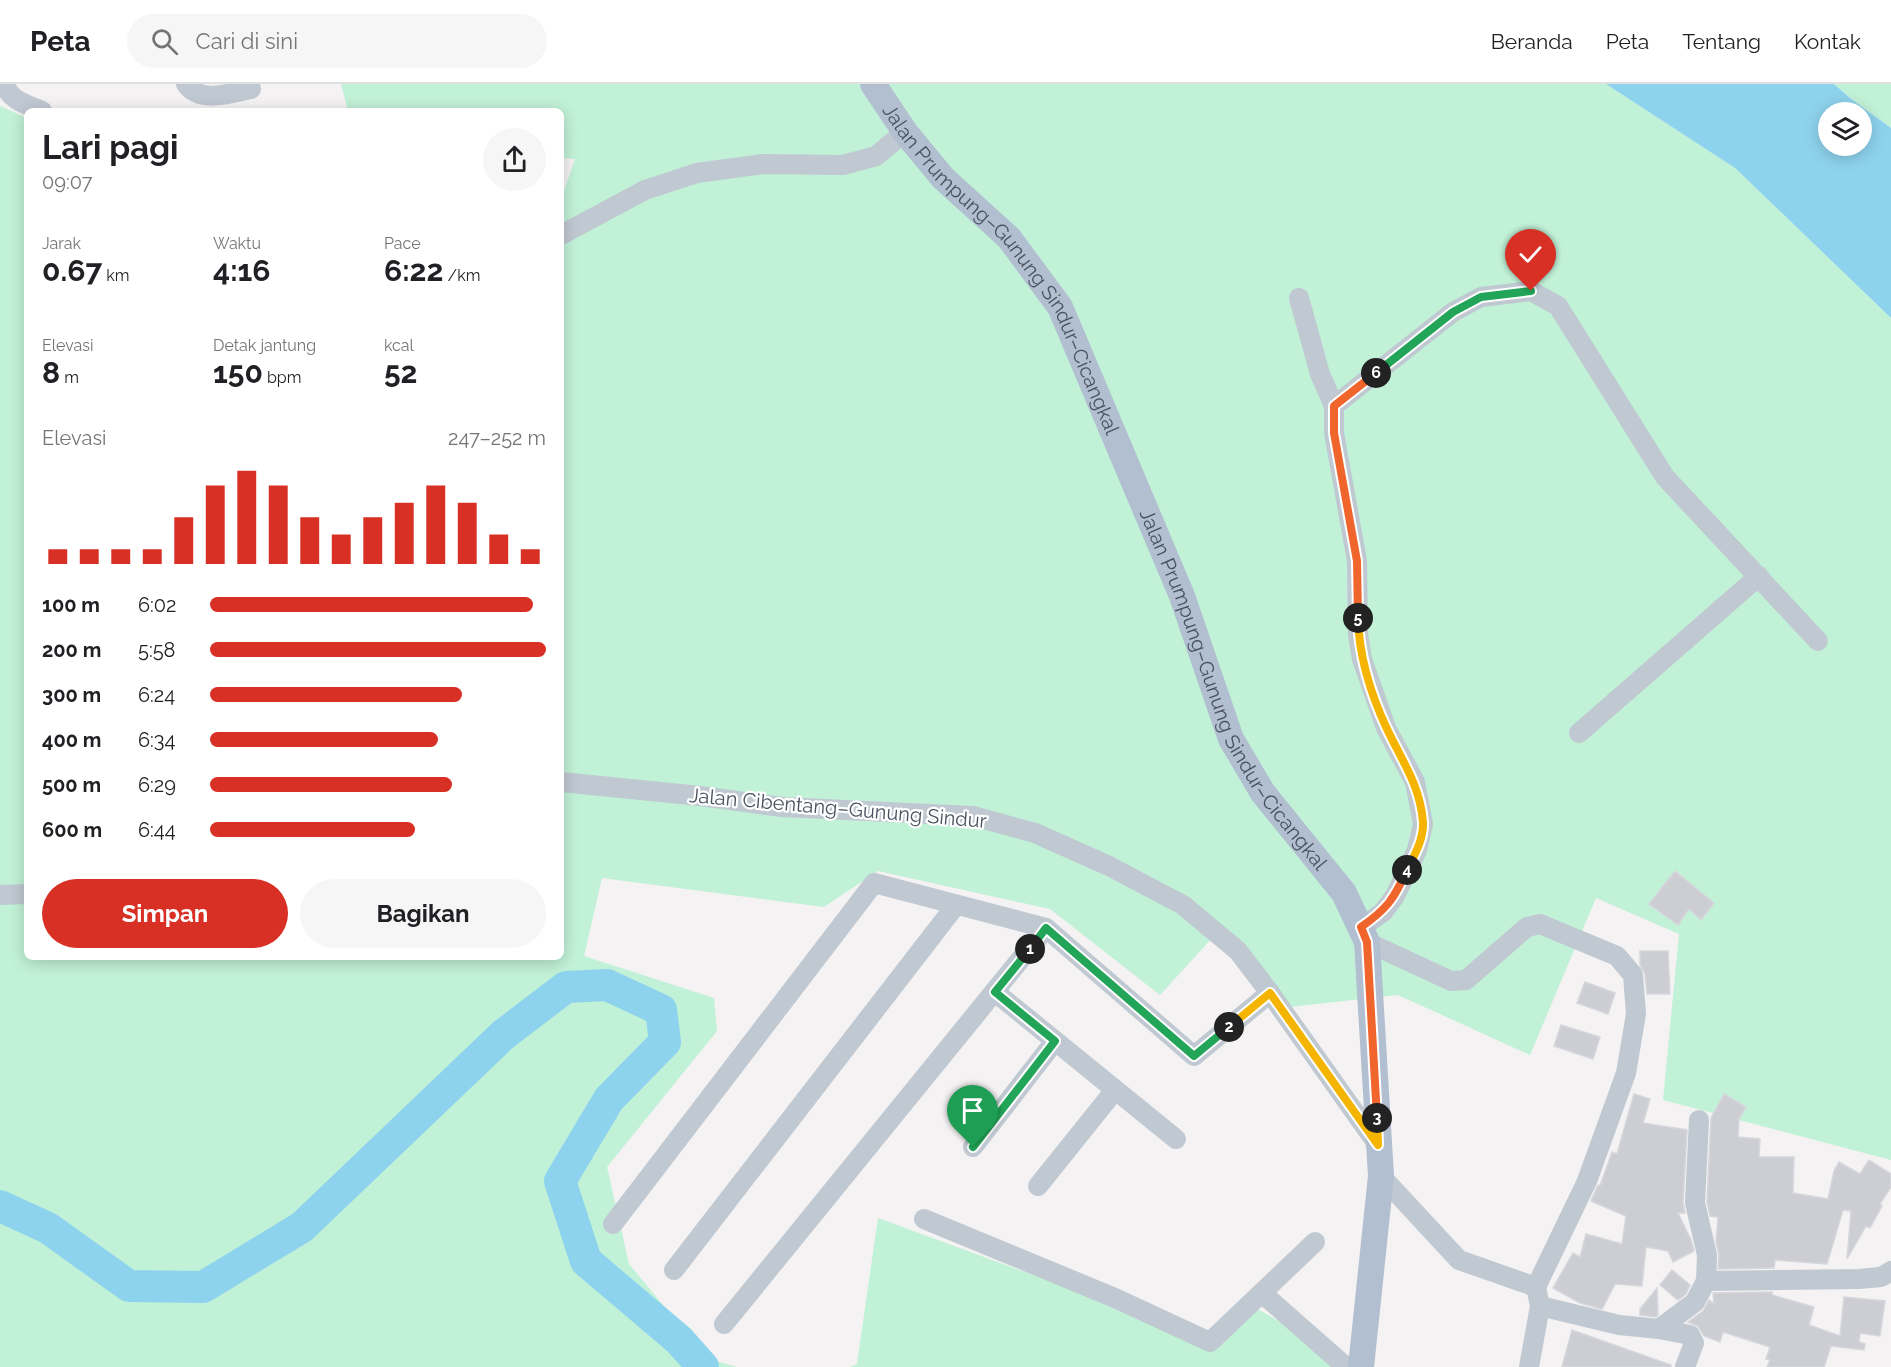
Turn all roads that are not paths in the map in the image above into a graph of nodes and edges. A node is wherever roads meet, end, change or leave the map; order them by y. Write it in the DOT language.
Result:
graph roads {
  1 [pos="4,84"];
  2 [pos="186,84"];
  3 [pos="873,84"];
  4 [pos="251,89"];
  5 [pos="35,108"];
  6 [pos="905,132"];
  7 [pos="564,233"];
  8 [pos="1299,298"];
  9 [pos="1334,406"];
  10 [pos="1759,576"];
  11 [pos="1818,641"];
  12 [pos="1579,732"];
  13 [pos="564,782"];
  14 [pos="24,894"];
  15 [pos="0,895"];
  16 [pos="956,905"];
  17 [pos="1046,928"];
  18 [pos="1364,935"];
  19 [pos="995,992"];
  20 [pos="1270,993"];
  21 [pos="1055,1041"];
  22 [pos="1115,1090"];
  23 [pos="1699,1120"];
  24 [pos="1176,1139"];
  25 [pos="1378,1145"];
  26 [pos="973,1147"];
  27 [pos="1381,1176"];
  28 [pos="1038,1186"];
  29 [pos="924,1219"];
  30 [pos="613,1224"];
  31 [pos="1315,1242"];
  32 [pos="674,1270"];
  33 [pos="1891,1270"];
  34 [pos="1706,1281"];
  35 [pos="1536,1287"];
  36 [pos="1262,1293"];
  37 [pos="1540,1306"];
  38 [pos="724,1324"];
  39 [pos="1659,1329"];
  40 [pos="1346,1367"];
  41 [pos="1361,1367"];
  42 [pos="1529,1367"];
  43 [pos="1685,1367"];
  1 -- 5 [label="street"];
  2 -- 4 [label="street"];
  3 -- 6 [label="main road, Jalan Prumpung–Gunung Sindur–Cicangkal"];
  6 -- 7 [label="street"];
  6 -- 18 [label="main road, Jalan Prumpung–Gunung Sindur–Cicangkal"];
  8 -- 9 [label="street"];
  9 -- 10 [label="street"];
  9 -- 18 [label="street"];
  10 -- 11 [label="street"];
  10 -- 12 [label="street"];
  13 -- 20 [label="street, Jalan Cibentang–Gunung Sindur"];
  14 -- 15 [label="street"];
  16 -- 17 [label="street"];
  16 -- 30 [label="street"];
  16 -- 32 [label="street"];
  17 -- 19 [label="street"];
  17 -- 20 [label="street"];
  18 -- 25 [label="main road, Jalan Prumpung–Gunung Sindur–Cicangkal"];
  18 -- 35 [label="street"];
  19 -- 21 [label="street"];
  19 -- 38 [label="street"];
  20 -- 25 [label="street, Jalan Cibentang–Gunung Sindur"];
  21 -- 22 [label="street"];
  21 -- 26 [label="street"];
  22 -- 24 [label="street"];
  22 -- 28 [label="street"];
  23 -- 34 [label="street"];
  25 -- 27 [label="main road, Jalan Prumpung–Gunung Sindur–Cicangkal"];
  27 -- 35 [label="street"];
  27 -- 41 [label="main road, Jalan Prumpung–Gunung Sindur–Cicangkal"];
  29 -- 36 [label="street"];
  31 -- 36 [label="street"];
  33 -- 34 [label="street"];
  34 -- 39 [label="street"];
  35 -- 37 [label="street"];
  36 -- 40 [label="street"];
  37 -- 39 [label="street"];
  37 -- 42 [label="street"];
  39 -- 43 [label="street"];
}
